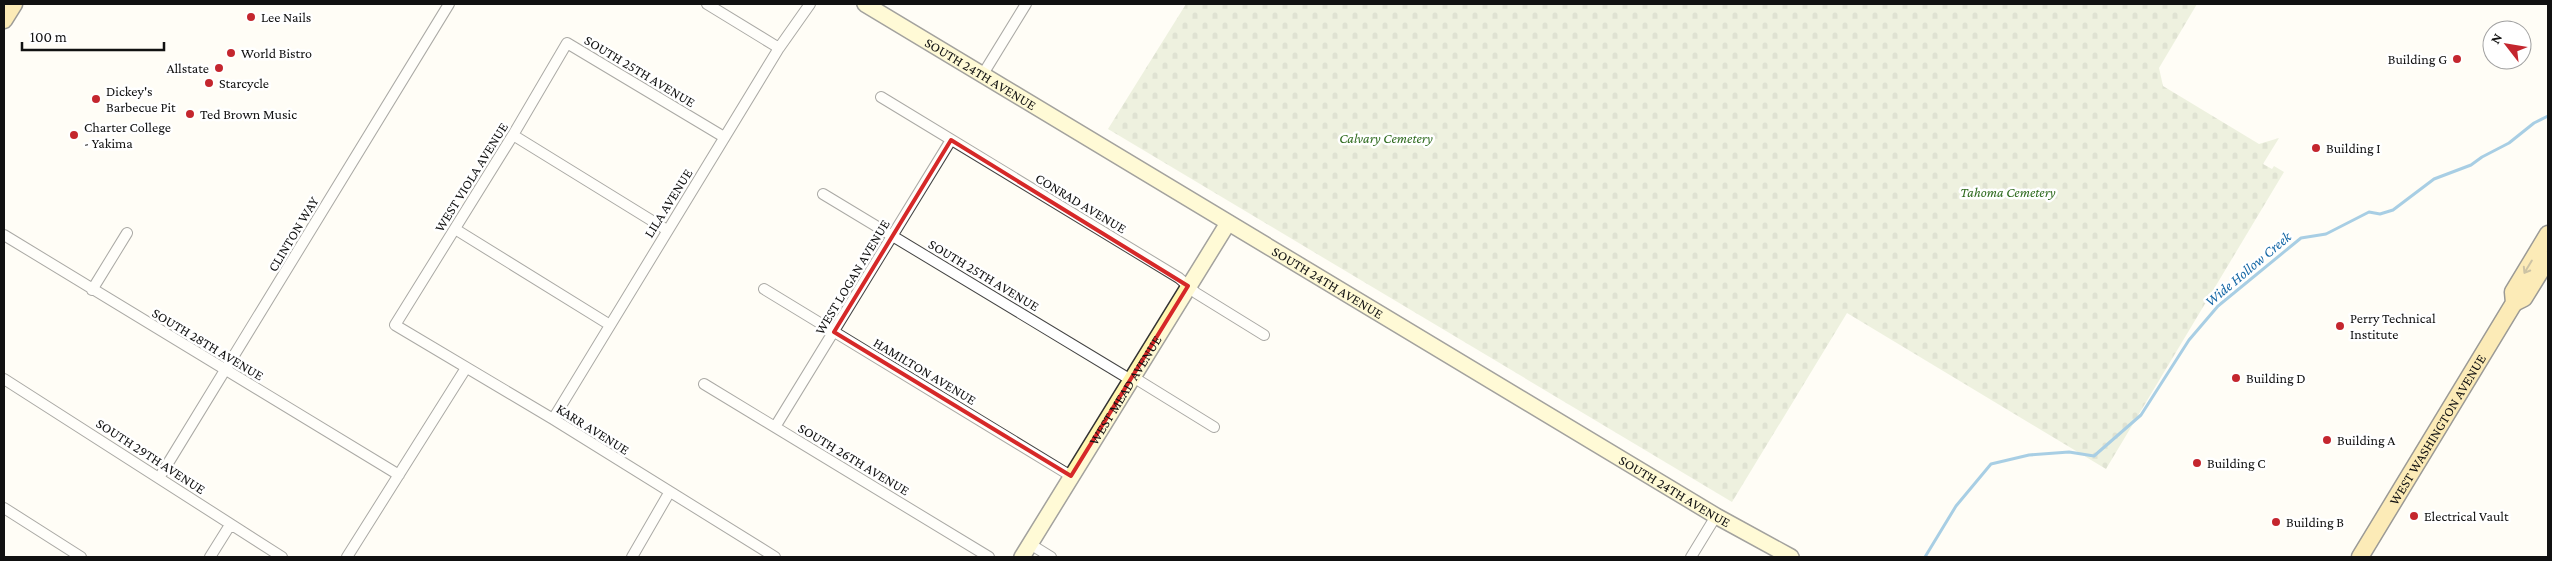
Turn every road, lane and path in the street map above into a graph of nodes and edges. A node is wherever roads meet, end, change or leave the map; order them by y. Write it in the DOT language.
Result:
graph roads {
  1 [pos="14,4"];
  2 [pos="450,4"];
  3 [pos="707,4"];
  4 [pos="810,4"];
  5 [pos="865,4"];
  6 [pos="1026,4"];
  7 [pos="4,20"];
  8 [pos="568,43"];
  9 [pos="779,48"];
  10 [pos="983,74"];
  11 [pos="881,97"];
  12 [pos="514,135"];
  13 [pos="724,137"];
  14 [pos="951,140"];
  15 [pos="823,194"];
  16 [pos="1228,223"];
  17 [pos="455,229"];
  18 [pos="667,230"];
  19 [pos="127,233"];
  20 [pos="2548,234"];
  21 [pos="4,235"];
  22 [pos="893,235"];
  23 [pos="2548,259"];
  24 [pos="1188,286"];
  25 [pos="764,289"];
  26 [pos="92,290"];
  27 [pos="2514,303"];
  28 [pos="395,325"];
  29 [pos="610,325"];
  30 [pos="834,332"];
  31 [pos="1264,335"];
  32 [pos="466,368"];
  33 [pos="226,371"];
  34 [pos="1132,378"];
  35 [pos="4,379"];
  36 [pos="704,384"];
  37 [pos="553,419"];
  38 [pos="775,427"];
  39 [pos="1214,427"];
  40 [pos="399,475"];
  41 [pos="1071,476"];
  42 [pos="159,478"];
  43 [pos="669,493"];
  44 [pos="4,508"];
  45 [pos="1716,516"];
  46 [pos="230,525"];
  47 [pos="1030,544"];
  48 [pos="81,557"];
  49 [pos="210,557"];
  50 [pos="282,557"];
  51 [pos="347,557"];
  52 [pos="632,557"];
  53 [pos="775,557"];
  54 [pos="989,557"];
  55 [pos="1022,557"];
  56 [pos="1051,557"];
  57 [pos="1691,557"];
  58 [pos="1791,557"];
  59 [pos="2360,557"];
  1 -- 7 [label="main road"];
  2 -- 33 [label="street, CLINTON WAY"];
  3 -- 9 [label="street"];
  4 -- 9 [label="street, LILA AVENUE"];
  5 -- 10 [label="street, SOUTH 24TH AVENUE"];
  6 -- 10 [label="street"];
  8 -- 12 [label="street, WEST VIOLA AVENUE"];
  8 -- 13 [label="street, SOUTH 25TH AVENUE"];
  9 -- 13 [label="street, LILA AVENUE"];
  10 -- 16 [label="street, SOUTH 24TH AVENUE"];
  11 -- 14 [label="street, CONRAD AVENUE"];
  12 -- 17 [label="street, WEST VIOLA AVENUE"];
  12 -- 18 [label="street"];
  13 -- 18 [label="street, LILA AVENUE"];
  14 -- 22 [label="street, WEST LOGAN AVENUE"];
  14 -- 24 [label="street, CONRAD AVENUE"];
  15 -- 22 [label="street, SOUTH 25TH AVENUE"];
  16 -- 24 [label="street, WEST MEAD AVENUE"];
  16 -- 45 [label="street, SOUTH 24TH AVENUE"];
  17 -- 28 [label="street, WEST VIOLA AVENUE"];
  17 -- 29 [label="street"];
  18 -- 29 [label="street, LILA AVENUE"];
  19 -- 26 [label="street"];
  20 -- 27 [label="main road, WEST WASHINGTON AVENUE, one-way"];
  21 -- 26 [label="street, SOUTH 28TH AVENUE"];
  22 -- 30 [label="street, WEST LOGAN AVENUE"];
  22 -- 34 [label="street, SOUTH 25TH AVENUE"];
  23 -- 27 [label="main road, WEST WASHINGTON AVENUE"];
  24 -- 31 [label="street, CONRAD AVENUE"];
  24 -- 34 [label="street, WEST MEAD AVENUE"];
  25 -- 30 [label="street, HAMILTON AVENUE"];
  26 -- 33 [label="street, SOUTH 28TH AVENUE"];
  27 -- 59 [label="main road, WEST WASHINGTON AVENUE"];
  28 -- 32 [label="street, KARR AVENUE"];
  29 -- 37 [label="street, LILA AVENUE"];
  30 -- 38 [label="street, WEST LOGAN AVENUE"];
  30 -- 41 [label="street, HAMILTON AVENUE"];
  32 -- 37 [label="street, KARR AVENUE"];
  32 -- 40 [label="street"];
  33 -- 40 [label="street, SOUTH 28TH AVENUE"];
  33 -- 42 [label="street, CLINTON WAY"];
  34 -- 39 [label="street, SOUTH 25TH AVENUE"];
  34 -- 41 [label="street, WEST MEAD AVENUE"];
  35 -- 42 [label="street, SOUTH 29TH AVENUE"];
  36 -- 38 [label="street, SOUTH 26TH AVENUE"];
  37 -- 43 [label="street, KARR AVENUE"];
  38 -- 54 [label="street, SOUTH 26TH AVENUE"];
  40 -- 51 [label="street"];
  41 -- 47 [label="street, WEST MEAD AVENUE"];
  42 -- 46 [label="street, SOUTH 29TH AVENUE"];
  43 -- 52 [label="street"];
  43 -- 53 [label="street, KARR AVENUE"];
  44 -- 48 [label="street"];
  45 -- 57 [label="street"];
  45 -- 58 [label="street, SOUTH 24TH AVENUE"];
  46 -- 49 [label="street"];
  46 -- 50 [label="street, SOUTH 29TH AVENUE"];
  47 -- 55 [label="street, WEST MEAD AVENUE"];
  47 -- 56 [label="street"];
}
